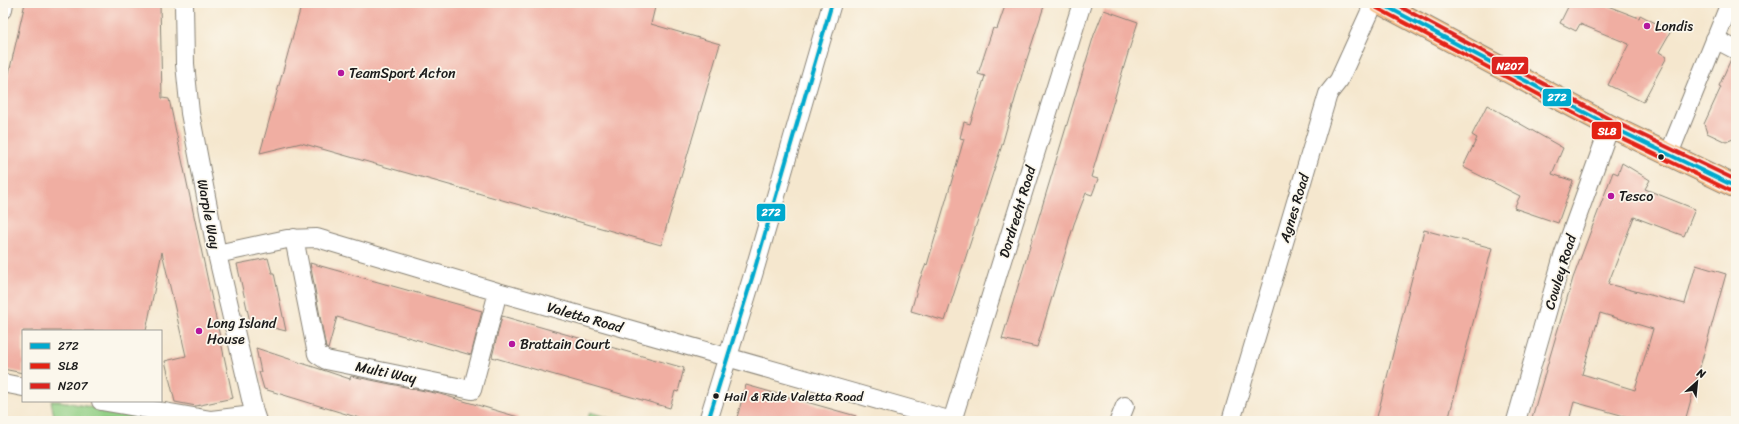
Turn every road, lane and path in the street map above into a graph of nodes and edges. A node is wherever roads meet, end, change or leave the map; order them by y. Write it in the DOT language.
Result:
graph roads {
  1 [pos="4,3"];
  2 [pos="184,3"];
  3 [pos="832,3"];
  4 [pos="1082,3"];
  5 [pos="1374,3"];
  6 [pos="1380,3"];
  7 [pos="1730,3"];
  8 [pos="3,9"];
  9 [pos="1408,9"];
  10 [pos="1715,39"];
  11 [pos="1736,50"];
  12 [pos="1610,126"];
  13 [pos="1669,154"];
  14 [pos="1736,187"];
  15 [pos="294,238"];
  16 [pos="217,254"];
  17 [pos="498,292"];
  18 [pos="728,357"];
  19 [pos="3,383"];
  20 [pos="22,387"];
  21 [pos="107,402"];
  22 [pos="255,417"];
  23 [pos="708,421"];
  24 [pos="952,421"];
  25 [pos="1231,421"];
  26 [pos="1516,421"];
  1 -- 8 [label="street"];
  2 -- 16 [label="street, Warple Way"];
  3 -- 18 [label="street"];
  4 -- 24 [label="street, Dordrecht Road"];
  5 -- 25 [label="street, Agnes Road"];
  6 -- 9 [label="main road"];
  7 -- 10 [label="street"];
  9 -- 12 [label="main road"];
  10 -- 11 [label="street"];
  10 -- 13 [label="street"];
  12 -- 13 [label="main road"];
  12 -- 26 [label="street, Cowley Road"];
  13 -- 14 [label="main road"];
  15 -- 16 [label="street, Valetta Road"];
  15 -- 17 [label="street, Valetta Road"];
  15 -- 17 [label="street, Multi Way"];
  16 -- 22 [label="street, Warple Way"];
  17 -- 18 [label="street, Valetta Road"];
  18 -- 23 [label="street"];
  18 -- 24 [label="street, Valetta Road"];
  19 -- 20 [label="street"];
  21 -- 22 [label="street"];
}
